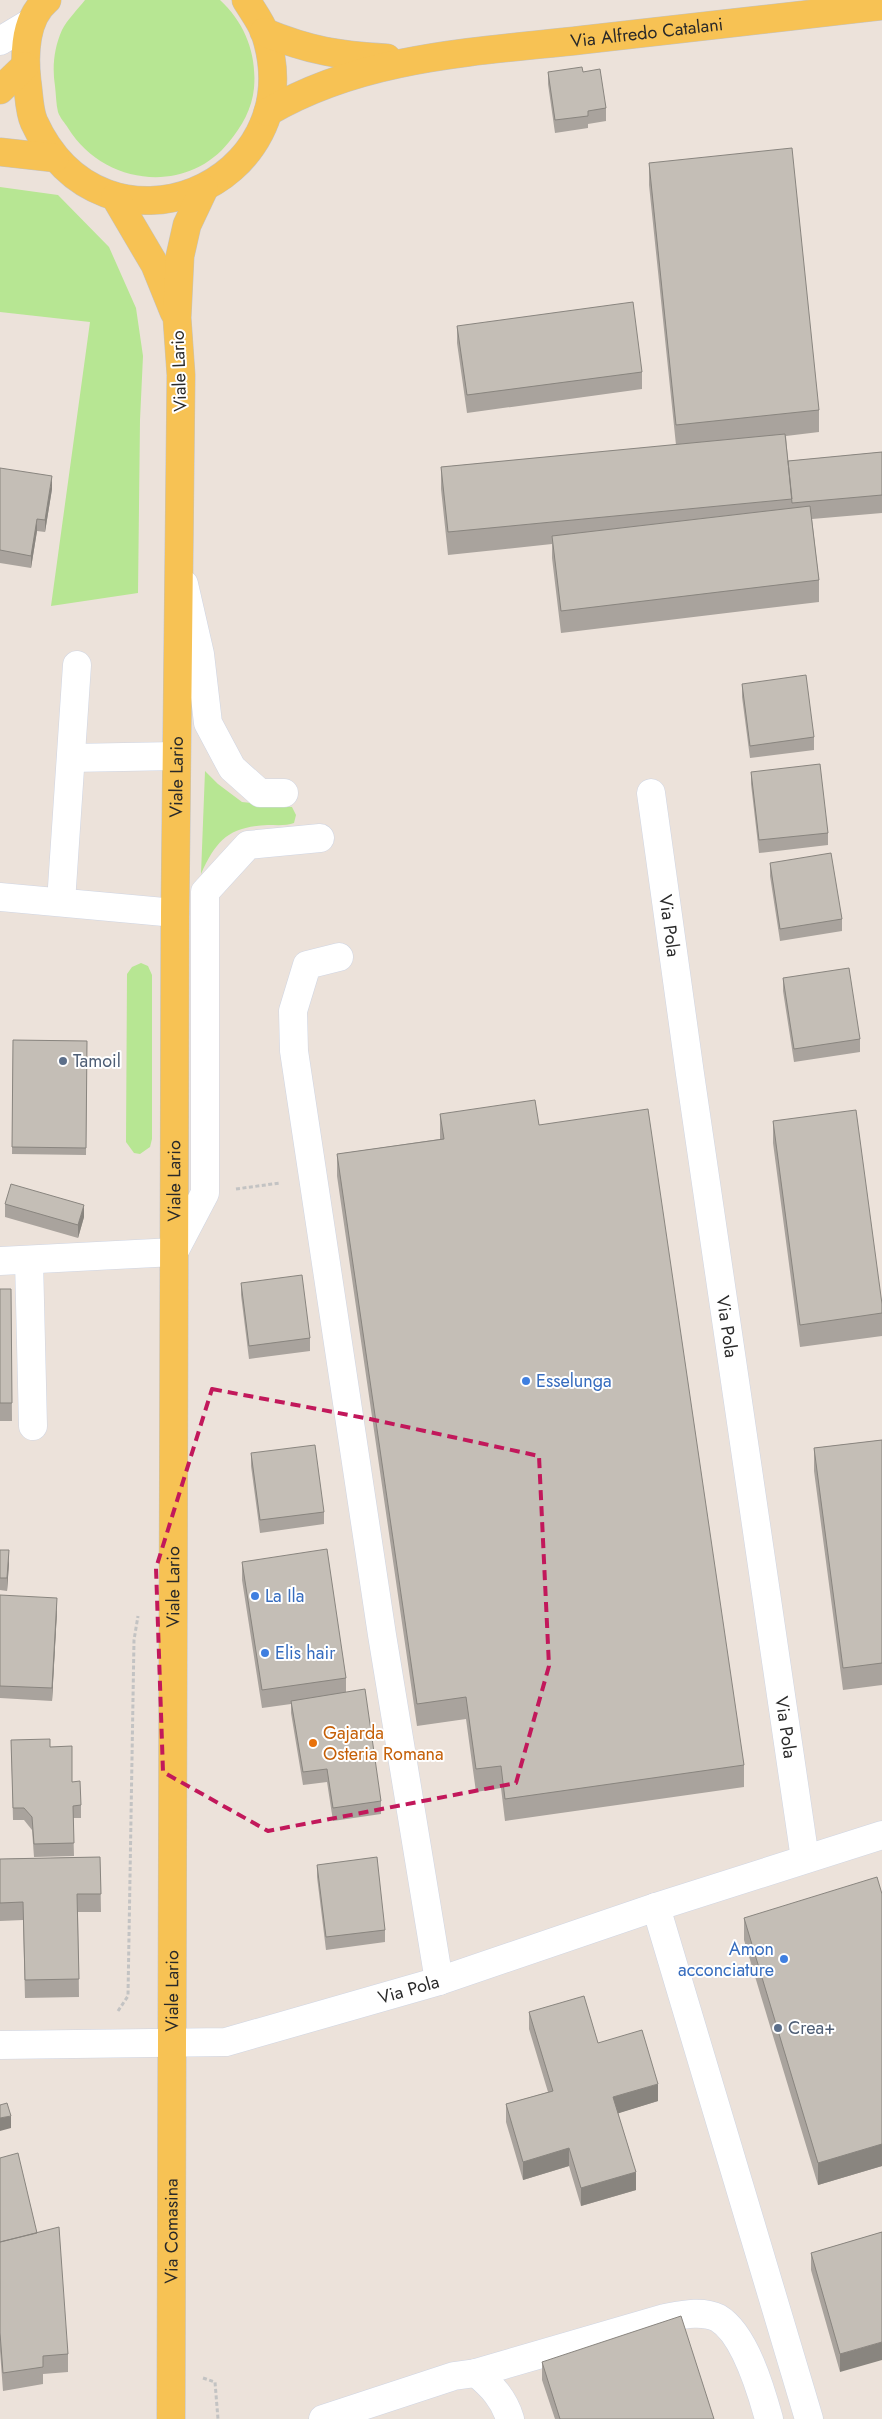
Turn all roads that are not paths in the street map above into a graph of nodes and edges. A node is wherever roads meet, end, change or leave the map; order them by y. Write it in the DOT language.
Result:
graph roads {
  1 [pos="47,0"];
  2 [pos="246,0"];
  3 [pos="882,6"];
  4 [pos="0,18"];
  5 [pos="30,23"];
  6 [pos="264,32"];
  7 [pos="0,41"];
  8 [pos="410,60"];
  9 [pos="25,66"];
  10 [pos="0,90"];
  11 [pos="268,112"];
  12 [pos="0,152"];
  13 [pos="55,158"];
  14 [pos="204,189"];
  15 [pos="115,197"];
  16 [pos="176,318"];
  17 [pos="179,564"];
  18 [pos="77,665"];
  19 [pos="176,756"];
  20 [pos="71,758"];
  21 [pos="284,793"];
  22 [pos="651,793"];
  23 [pos="320,838"];
  24 [pos="0,897"];
  25 [pos="61,902"];
  26 [pos="175,913"];
  27 [pos="339,957"];
  28 [pos="174,1252"];
  29 [pos="29,1260"];
  30 [pos="0,1261"];
  31 [pos="33,1426"];
  32 [pos="882,1835"];
  33 [pos="806,1859"];
  34 [pos="656,1907"];
  35 [pos="439,1981"];
  36 [pos="172,2044"];
  37 [pos="0,2045"];
  38 [pos="476,2373"];
  39 [pos="171,2419"];
  40 [pos="322,2419"];
  41 [pos="510,2419"];
  42 [pos="770,2419"];
  43 [pos="809,2419"];
  1 -- 5 [label="main road"];
  2 -- 6 [label="main road"];
  3 -- 8 [label="main road, Via Alfredo Catalani"];
  4 -- 5 [label="street"];
  5 -- 7 [label="street"];
  5 -- 9 [label="main road"];
  6 -- 8 [label="main road, Via Alfredo Catalani"];
  6 -- 11 [label="main road"];
  8 -- 11 [label="main road, Via Alfredo Catalani"];
  9 -- 10 [label="main road"];
  9 -- 13 [label="main road"];
  11 -- 14 [label="main road"];
  12 -- 13 [label="main road"];
  13 -- 15 [label="main road"];
  14 -- 15 [label="main road"];
  14 -- 16 [label="main road, Viale Lario"];
  15 -- 16 [label="main road, Viale Lario"];
  16 -- 17 [label="main road, Viale Lario"];
  17 -- 19 [label="main road, Viale Lario"];
  17 -- 21 [label="street"];
  18 -- 20 [label="street"];
  19 -- 20 [label="street"];
  19 -- 26 [label="main road, Viale Lario"];
  20 -- 25 [label="street"];
  22 -- 33 [label="street, Via Pola"];
  23 -- 28 [label="street"];
  24 -- 25 [label="street"];
  25 -- 26 [label="street"];
  26 -- 28 [label="main road, Viale Lario"];
  27 -- 35 [label="street"];
  28 -- 29 [label="street"];
  28 -- 36 [label="main road, Viale Lario"];
  29 -- 30 [label="street"];
  29 -- 31 [label="street"];
  32 -- 33 [label="street, Via Pola"];
  33 -- 34 [label="street, Via Pola"];
  34 -- 35 [label="street, Via Pola"];
  34 -- 43 [label="street"];
  35 -- 36 [label="street, Via Pola"];
  36 -- 37 [label="street, Via Pola"];
  36 -- 39 [label="main road, Via Comasina"];
  38 -- 40 [label="street"];
  38 -- 41 [label="street"];
  38 -- 42 [label="street"];
}
